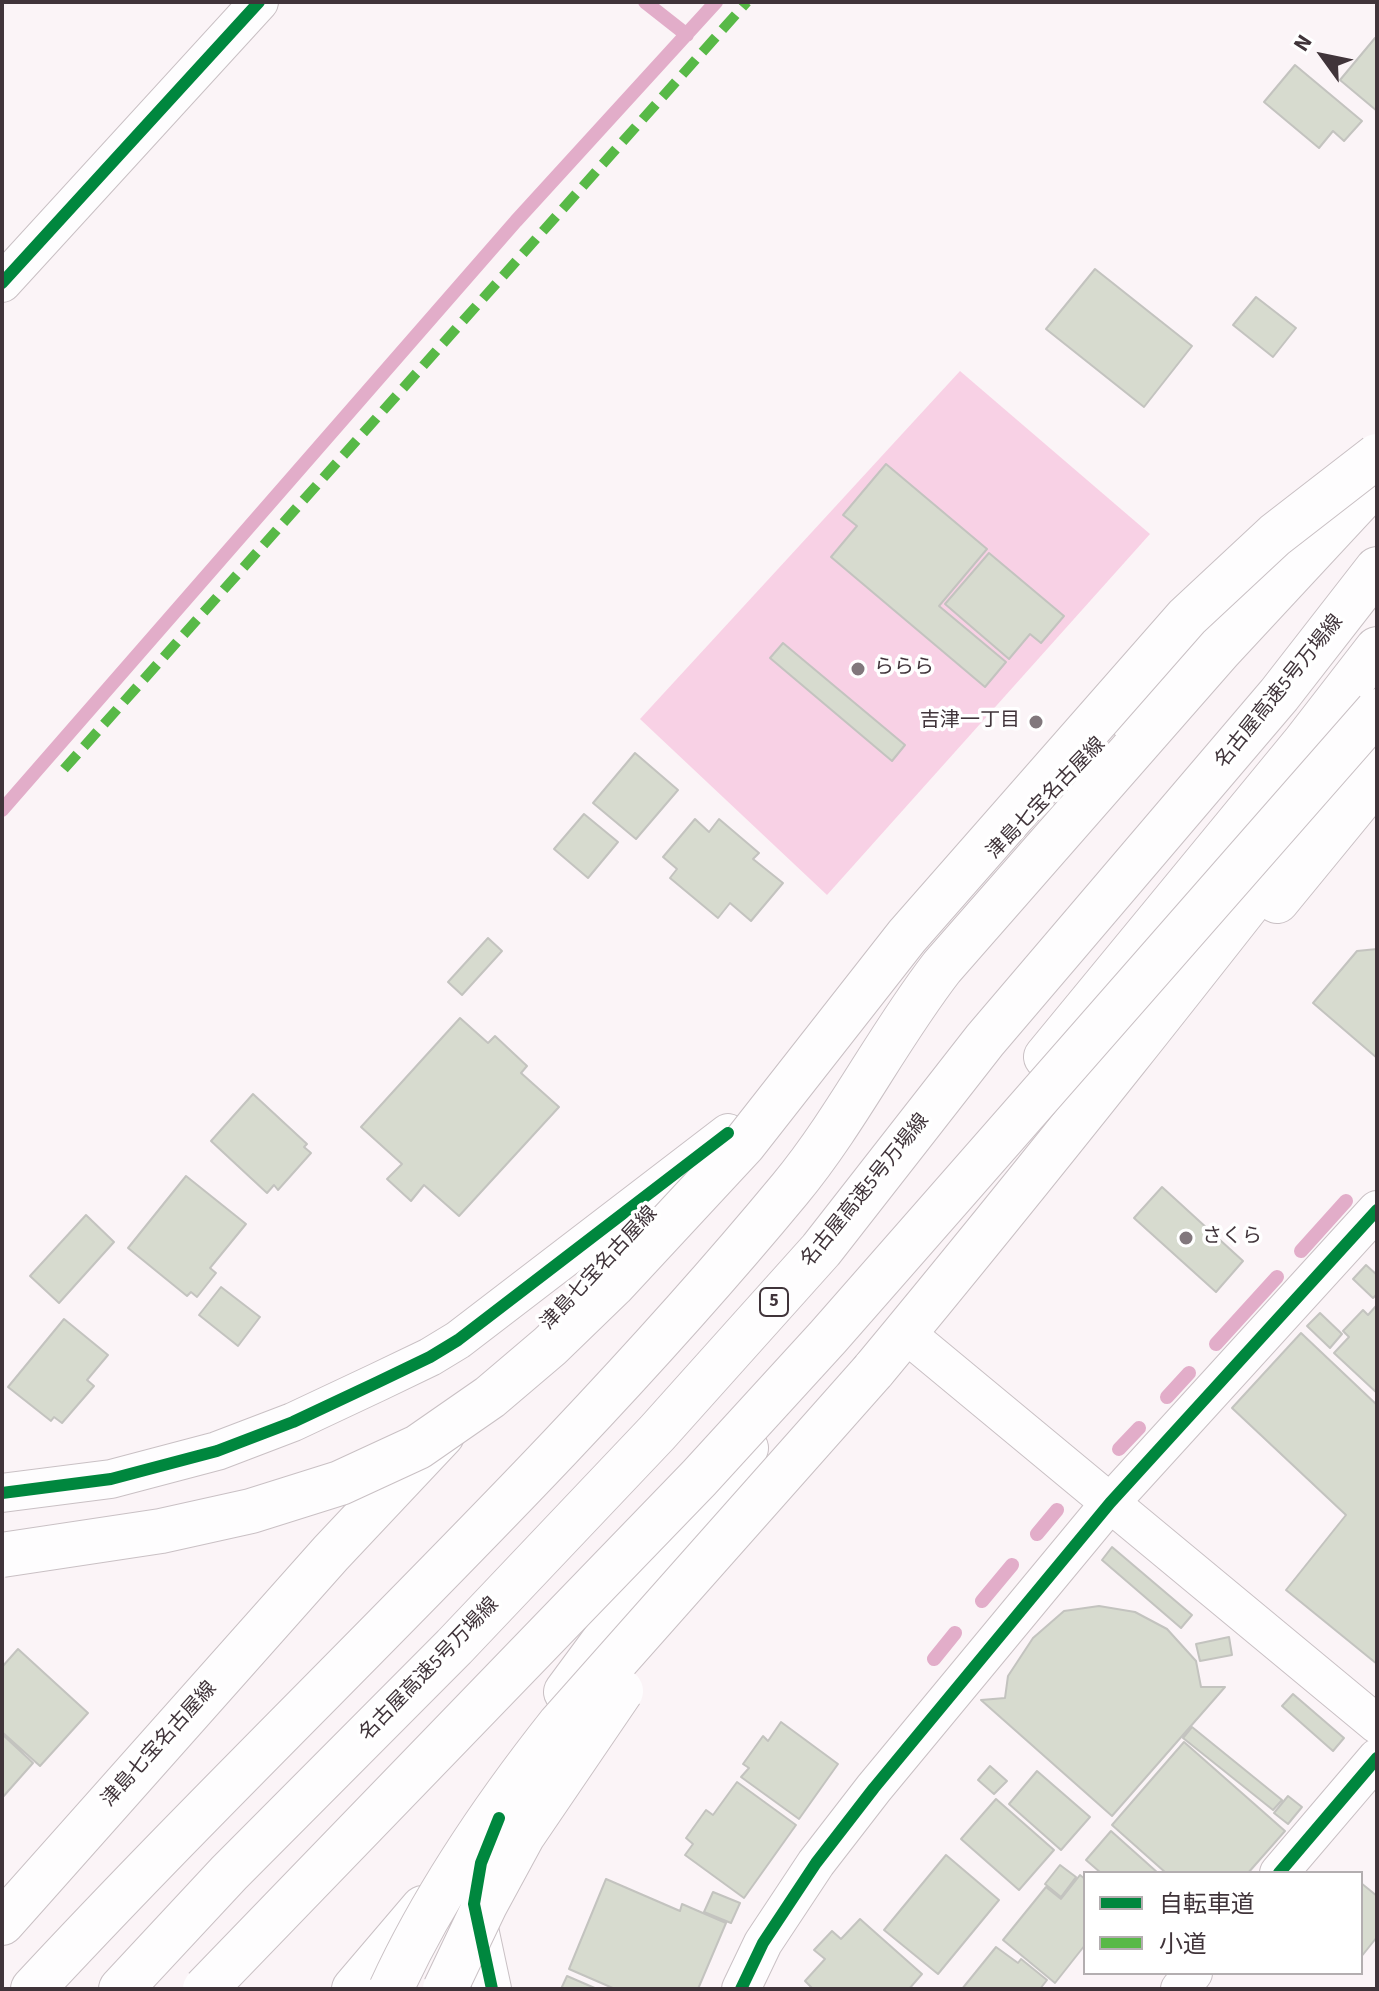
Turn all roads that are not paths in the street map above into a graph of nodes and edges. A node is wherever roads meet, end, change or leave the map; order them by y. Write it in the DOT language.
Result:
graph roads {
  1 [pos="259,2"];
  2 [pos="2,283"];
  3 [pos="1377,455"];
  4 [pos="1377,481"];
  5 [pos="1377,569"];
  6 [pos="1377,649"];
  7 [pos="1377,711"];
  8 [pos="1377,740"];
  9 [pos="1377,779"];
  10 [pos="728,1133"];
  11 [pos="1377,1210"];
  12 [pos="916,1342"];
  13 [pos="2,1493"];
  14 [pos="758,1501"];
  15 [pos="1110,1503"];
  16 [pos="2,1555"];
  17 [pos="1377,1724"];
  18 [pos="1377,1758"];
  19 [pos="499,1818"];
  20 [pos="1281,1871"];
  21 [pos="411,1921"];
  22 [pos="2,1923"];
  23 [pos="33,1989"];
  24 [pos="121,1989"];
  25 [pos="205,1989"];
  26 [pos="354,1989"];
  27 [pos="391,1989"];
  28 [pos="445,1989"];
  29 [pos="492,1989"];
  30 [pos="741,1989"];
  1 -- 2 [label="street"];
  3 -- 10 [label="main road, 津島七宝名古屋線"];
  3 -- 16 [label="main road, bridge"];
  4 -- 23 [label="main road"];
  5 -- 24 [label="main road, 名古屋高速5号万場線 / 5"];
  6 -- 21 [label="main road"];
  7 -- 25 [label="main road, bridge"];
  8 -- 14 [label="main road, bridge"];
  9 -- 12 [label="main road"];
  10 -- 13 [label="street"];
  10 -- 22 [label="main road, 津島七宝名古屋線"];
  11 -- 15 [label="street"];
  12 -- 15 [label="street"];
  12 -- 19 [label="main road"];
  14 -- 27 [label="main road, bridge"];
  14 -- 28 [label="main road, bridge"];
  15 -- 17 [label="street"];
  15 -- 30 [label="street"];
  18 -- 20 [label="street"];
  19 -- 21 [label="main road"];
  19 -- 29 [label="street"];
  21 -- 26 [label="main road"];
}
